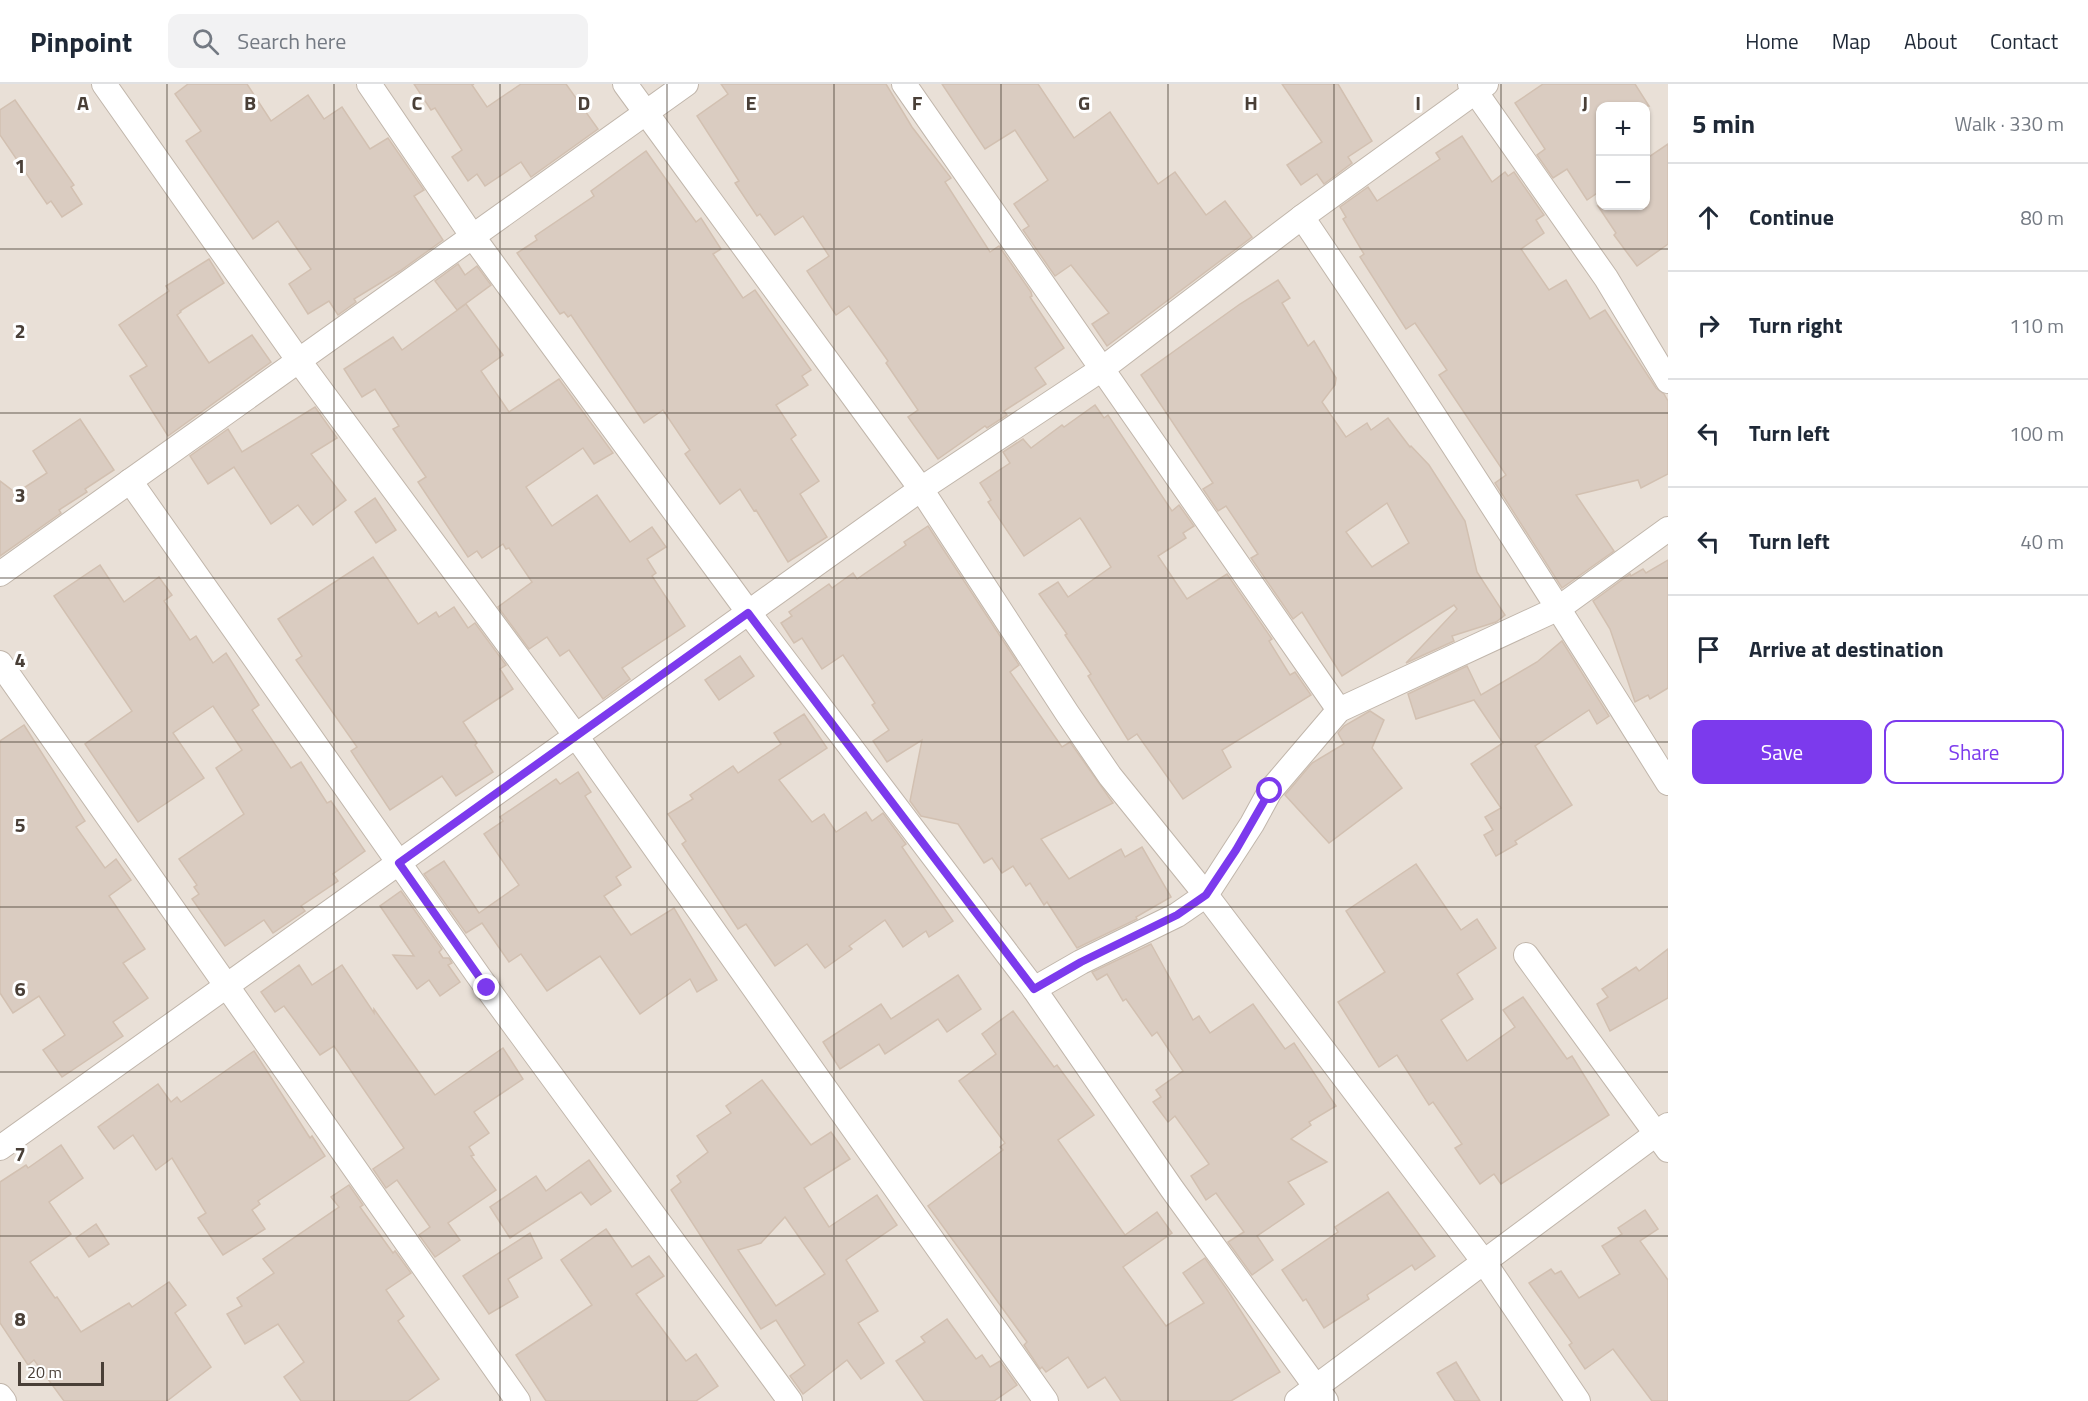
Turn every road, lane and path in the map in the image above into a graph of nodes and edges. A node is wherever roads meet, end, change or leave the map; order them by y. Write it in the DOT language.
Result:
graph roads {
  1 [pos="104,84"];
  2 [pos="369,84"];
  3 [pos="625,84"];
  4 [pos="686,84"];
  5 [pos="904,84"];
  6 [pos="1477,87"];
  7 [pos="645,113"];
  8 [pos="1302,217"];
  9 [pos="473,237"];
  10 [pos="299,361"];
  11 [pos="1102,369"];
  12 [pos="1668,381"];
  13 [pos="130,481"];
  14 [pos="921,489"];
  15 [pos="1668,529"];
  16 [pos="0,574"];
  17 [pos="1559,608"];
  18 [pos="748,613"];
  19 [pos="0,663"];
  20 [pos="1339,710"];
  21 [pos="576,736"];
  22 [pos="1668,783"];
  23 [pos="399,863"];
  24 [pos="1206,895"];
  25 [pos="1526,955"];
  26 [pos="226,987"];
  27 [pos="1034,989"];
  28 [pos="1664,1136"];
  29 [pos="0,1148"];
  30 [pos="1484,1262"];
  31 [pos="1322,1394"];
  32 [pos="0,1396"];
  33 [pos="4,1401"];
  34 [pos="518,1401"];
  35 [pos="790,1401"];
  36 [pos="1046,1401"];
  37 [pos="1297,1401"];
  38 [pos="1578,1401"];
  1 -- 10 [label="street"];
  2 -- 9 [label="street"];
  3 -- 7 [label="street"];
  4 -- 7 [label="street"];
  5 -- 11 [label="street"];
  6 -- 8 [label="street"];
  6 -- 12 [label="street"];
  7 -- 9 [label="street"];
  7 -- 14 [label="street"];
  8 -- 11 [label="street"];
  8 -- 17 [label="street"];
  9 -- 10 [label="street"];
  9 -- 18 [label="street"];
  10 -- 13 [label="street"];
  10 -- 21 [label="street"];
  11 -- 14 [label="street"];
  11 -- 20 [label="street"];
  13 -- 16 [label="street"];
  13 -- 23 [label="street"];
  14 -- 18 [label="street"];
  14 -- 24 [label="street"];
  15 -- 17 [label="street"];
  17 -- 20 [label="street"];
  17 -- 22 [label="street"];
  18 -- 21 [label="street"];
  18 -- 27 [label="street"];
  19 -- 26 [label="street"];
  20 -- 24 [label="street"];
  21 -- 23 [label="street"];
  21 -- 36 [label="street"];
  23 -- 26 [label="street"];
  23 -- 35 [label="street"];
  24 -- 27 [label="street"];
  24 -- 30 [label="street"];
  25 -- 28 [label="street"];
  26 -- 29 [label="street"];
  26 -- 34 [label="street"];
  27 -- 31 [label="street"];
  28 -- 30 [label="street"];
  30 -- 31 [label="street"];
  30 -- 38 [label="street"];
  31 -- 37 [label="street"];
  32 -- 33 [label="street"];
}
